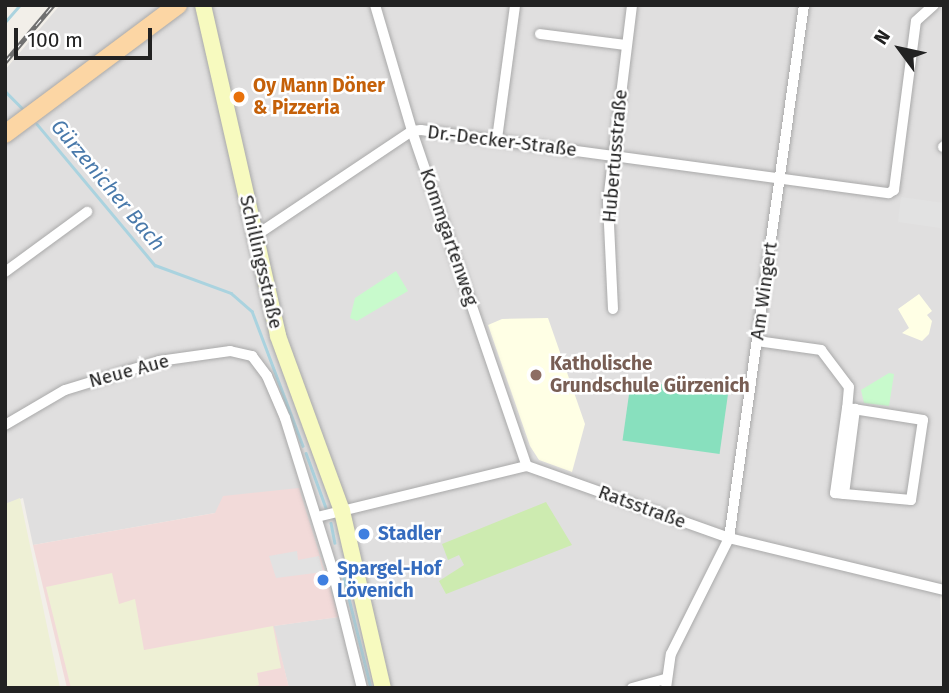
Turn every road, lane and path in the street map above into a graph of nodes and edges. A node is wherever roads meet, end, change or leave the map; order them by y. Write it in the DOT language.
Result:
graph roads {
  1 [pos="178,5"];
  2 [pos="203,5"];
  3 [pos="375,5"];
  4 [pos="515,5"];
  5 [pos="632,5"];
  6 [pos="804,5"];
  7 [pos="934,5"];
  8 [pos="540,34"];
  9 [pos="626,45"];
  10 [pos="412,131"];
  11 [pos="5,134"];
  12 [pos="497,139"];
  13 [pos="612,156"];
  14 [pos="779,179"];
  15 [pos="87,212"];
  16 [pos="255,236"];
  17 [pos="5,272"];
  18 [pos="613,309"];
  19 [pos="757,341"];
  20 [pos="851,408"];
  21 [pos="5,425"];
  22 [pos="527,466"];
  23 [pos="342,511"];
  24 [pos="317,517"];
  25 [pos="729,538"];
  26 [pos="944,590"];
  27 [pos="666,683"];
  28 [pos="362,688"];
  29 [pos="383,688"];
  30 [pos="632,688"];
  1 -- 11 [label="main road"];
  2 -- 16 [label="main road, Schillingsstraße"];
  3 -- 10 [label="street, Kommgartenweg"];
  4 -- 12 [label="street"];
  5 -- 9 [label="street, Hubertusstraße"];
  6 -- 14 [label="street, Am Wingert"];
  7 -- 14 [label="street, Dr.-Decker-Straße"];
  8 -- 9 [label="street"];
  9 -- 13 [label="street, Hubertusstraße"];
  10 -- 12 [label="street, Dr.-Decker-Straße"];
  10 -- 16 [label="street, Dr.-Decker-Straße"];
  10 -- 22 [label="street, Kommgartenweg"];
  12 -- 13 [label="street, Dr.-Decker-Straße"];
  13 -- 14 [label="street, Dr.-Decker-Straße"];
  13 -- 18 [label="street, Hubertusstraße"];
  14 -- 19 [label="street, Am Wingert"];
  15 -- 17 [label="street"];
  16 -- 23 [label="main road, Schillingsstraße"];
  19 -- 20 [label="street"];
  19 -- 25 [label="street, Am Wingert"];
  20 -- 20 [label="street"];
  21 -- 24 [label="street, Neue Aue"];
  22 -- 23 [label="street"];
  22 -- 25 [label="street, Ratsstraße"];
  23 -- 24 [label="street"];
  23 -- 29 [label="main road, Schillingsstraße"];
  24 -- 28 [label="street"];
  25 -- 26 [label="street, Ratsstraße"];
  25 -- 27 [label="street, Am Wingert"];
  27 -- 30 [label="street"];
}
